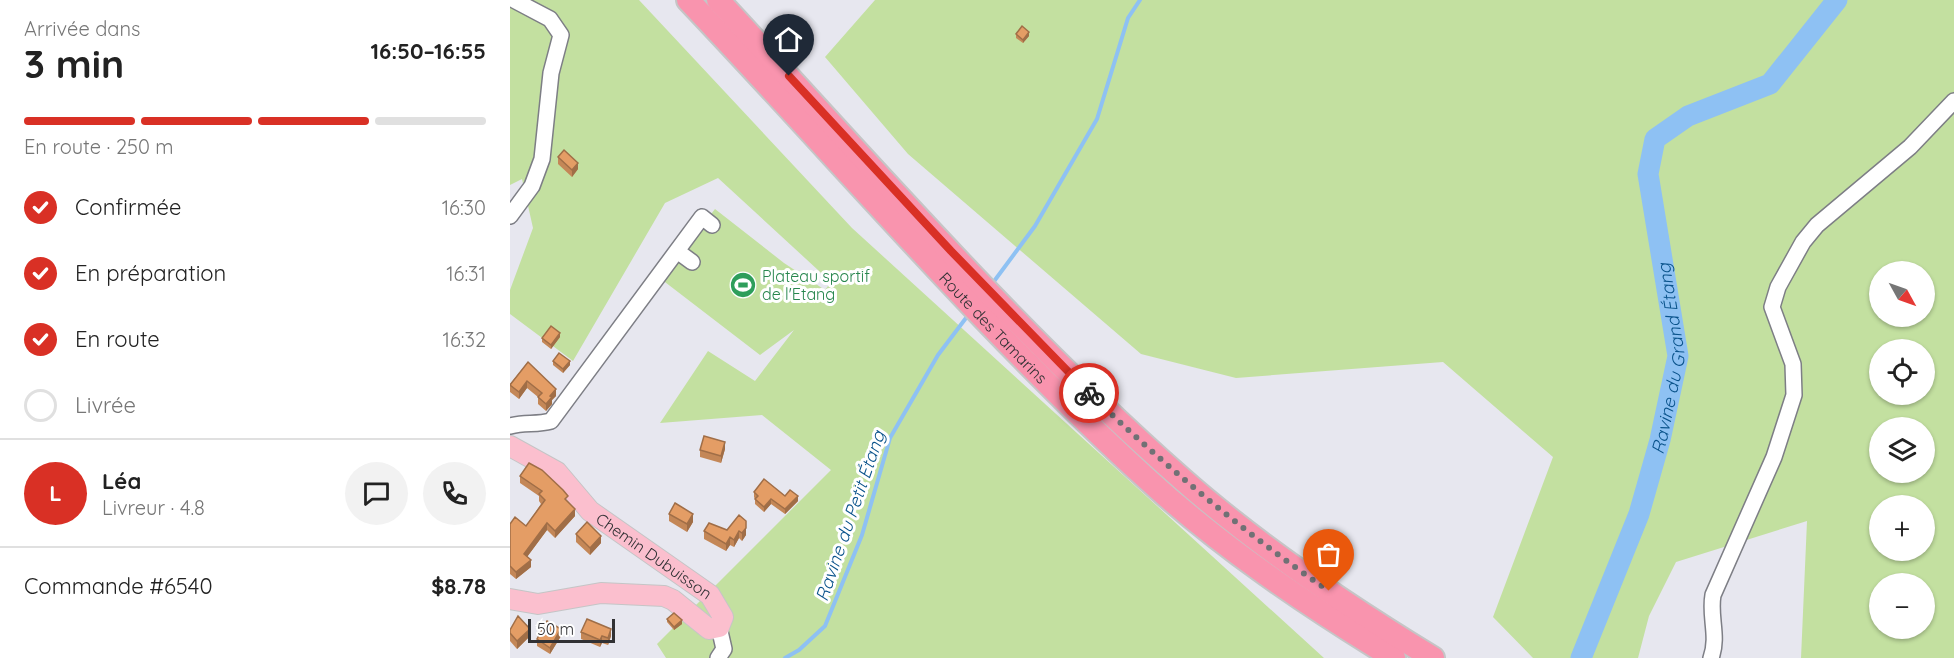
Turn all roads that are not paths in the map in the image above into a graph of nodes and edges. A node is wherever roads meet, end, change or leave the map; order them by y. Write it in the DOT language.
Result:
graph roads {
  1 [pos="514,0"];
  2 [pos="688,0"];
  3 [pos="718,0"];
  4 [pos="1954,101"];
  5 [pos="510,216"];
  6 [pos="712,225"];
  7 [pos="677,251"];
  8 [pos="692,262"];
  9 [pos="1027,347"];
  10 [pos="510,426"];
  11 [pos="510,446"];
  12 [pos="510,599"];
  13 [pos="719,627"];
  14 [pos="718,658"];
  15 [pos="1394,658"];
  16 [pos="1433,658"];
  17 [pos="1711,658"];
  1 -- 5 [label="street"];
  2 -- 9 [label="highway, Route des Tamarins"];
  3 -- 9 [label="highway, Route des Tamarins"];
  4 -- 17 [label="street"];
  6 -- 7 [label="street"];
  7 -- 8 [label="street"];
  7 -- 10 [label="street"];
  9 -- 15 [label="highway, Route des Tamarins"];
  9 -- 16 [label="highway, Route des Tamarins"];
  11 -- 13 [label="main road, Chemin Dubuisson"];
  12 -- 13 [label="main road, Chemin Dubuisson"];
  13 -- 14 [label="street"];
}
